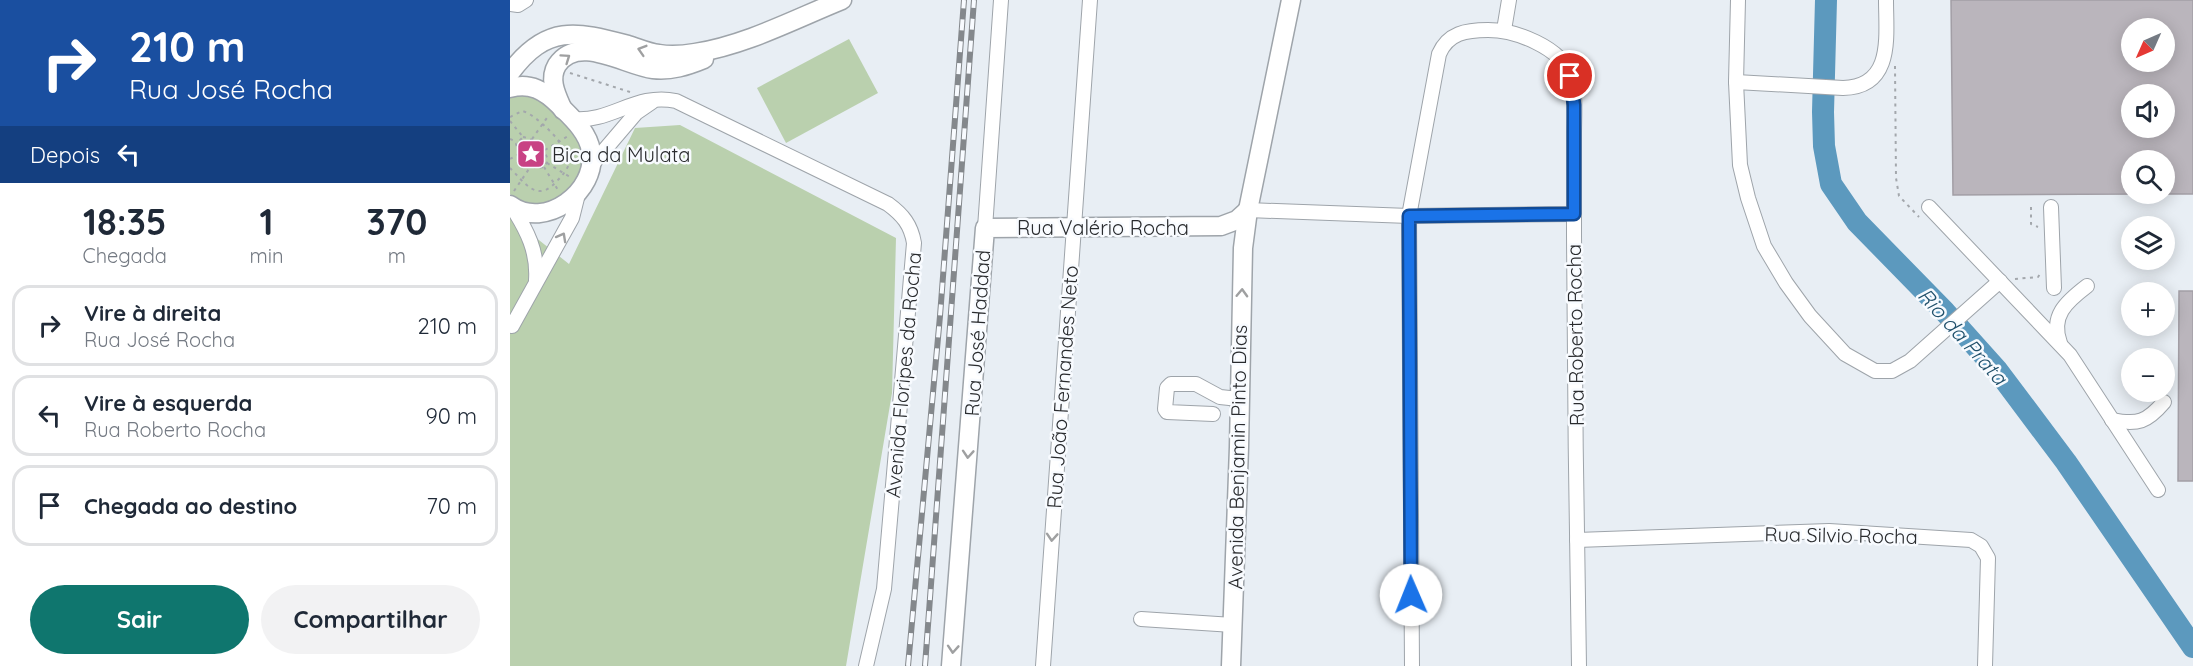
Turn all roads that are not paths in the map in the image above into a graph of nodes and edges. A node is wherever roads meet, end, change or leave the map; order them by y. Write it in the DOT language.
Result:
graph roads {
  1 [pos="526,0"];
  2 [pos="842,0"];
  3 [pos="1001,0"];
  4 [pos="1090,0"];
  5 [pos="1291,0"];
  6 [pos="1509,0"];
  7 [pos="1738,0"];
  8 [pos="1886,0"];
  9 [pos="510,4"];
  10 [pos="1504,30"];
  11 [pos="740,41"];
  12 [pos="510,73"];
  13 [pos="1736,82"];
  14 [pos="510,88"];
  15 [pos="656,99"];
  16 [pos="569,115"];
  17 [pos="579,186"];
  18 [pos="511,203"];
  19 [pos="1929,207"];
  20 [pos="2051,207"];
  21 [pos="1248,210"];
  22 [pos="1574,214"];
  23 [pos="1409,216"];
  24 [pos="1221,226"];
  25 [pos="985,228"];
  26 [pos="1073,228"];
  27 [pos="1243,248"];
  28 [pos="2005,280"];
  29 [pos="536,283"];
  30 [pos="2087,286"];
  31 [pos="2054,288"];
  32 [pos="510,324"];
  33 [pos="2060,345"];
  34 [pos="1239,399"];
  35 [pos="2164,402"];
  36 [pos="1212,414"];
  37 [pos="2112,420"];
  38 [pos="2158,490"];
  39 [pos="1577,540"];
  40 [pos="1141,619"];
  41 [pos="1233,625"];
  42 [pos="866,666"];
  43 [pos="951,666"];
  44 [pos="1043,666"];
  45 [pos="1231,666"];
  46 [pos="1412,666"];
  47 [pos="1579,666"];
  48 [pos="1985,666"];
  1 -- 9 [label="street"];
  2 -- 11 [label="main road"];
  3 -- 25 [label="street, Rua José Haddad"];
  4 -- 26 [label="street, Rua João Fernandes Neto"];
  5 -- 21 [label="main road, Avenida Benjamin Pinto Dias"];
  6 -- 10 [label="street"];
  7 -- 13 [label="street"];
  8 -- 13 [label="street"];
  10 -- 22 [label="street, Rua Roberto Rocha"];
  10 -- 23 [label="street, Rua Roberto Rocha"];
  11 -- 12 [label="main road, one-way"];
  16 -- 11 [label="main road, one-way"];
  13 -- 28 [label="street"];
  14 -- 16 [label="main road"];
  15 -- 16 [label="street, Avenida Floripes da Rocha"];
  15 -- 17 [label="street"];
  15 -- 42 [label="street, Avenida Floripes da Rocha"];
  16 -- 17 [label="main road"];
  17 -- 18 [label="main road"];
  29 -- 17 [label="street, one-way"];
  18 -- 29 [label="street"];
  19 -- 28 [label="street"];
  20 -- 31 [label="street"];
  21 -- 23 [label="street"];
  21 -- 24 [label="main road"];
  21 -- 27 [label="main road, Avenida Benjamin Pinto Dias"];
  22 -- 23 [label="street"];
  22 -- 39 [label="street, Rua Roberto Rocha"];
  23 -- 46 [label="street, Rua Roberto Rocha"];
  24 -- 26 [label="main road, Rua Valério Rocha"];
  24 -- 27 [label="main road"];
  25 -- 26 [label="main road, Rua Valério Rocha"];
  25 -- 43 [label="main road, Rua José Haddad, one-way"];
  26 -- 44 [label="street, Rua João Fernandes Neto, one-way"];
  34 -- 27 [label="main road, Avenida Benjamin Pinto Dias, one-way"];
  28 -- 33 [label="street"];
  29 -- 32 [label="street"];
  30 -- 33 [label="street"];
  33 -- 37 [label="street"];
  34 -- 36 [label="street"];
  34 -- 41 [label="main road, Avenida Benjamin Pinto Dias"];
  35 -- 37 [label="street"];
  37 -- 38 [label="street"];
  39 -- 47 [label="street, Rua Roberto Rocha"];
  39 -- 48 [label="street, Rua Silvio Rocha"];
  40 -- 41 [label="street"];
  41 -- 45 [label="main road, Avenida Benjamin Pinto Dias"];
}
